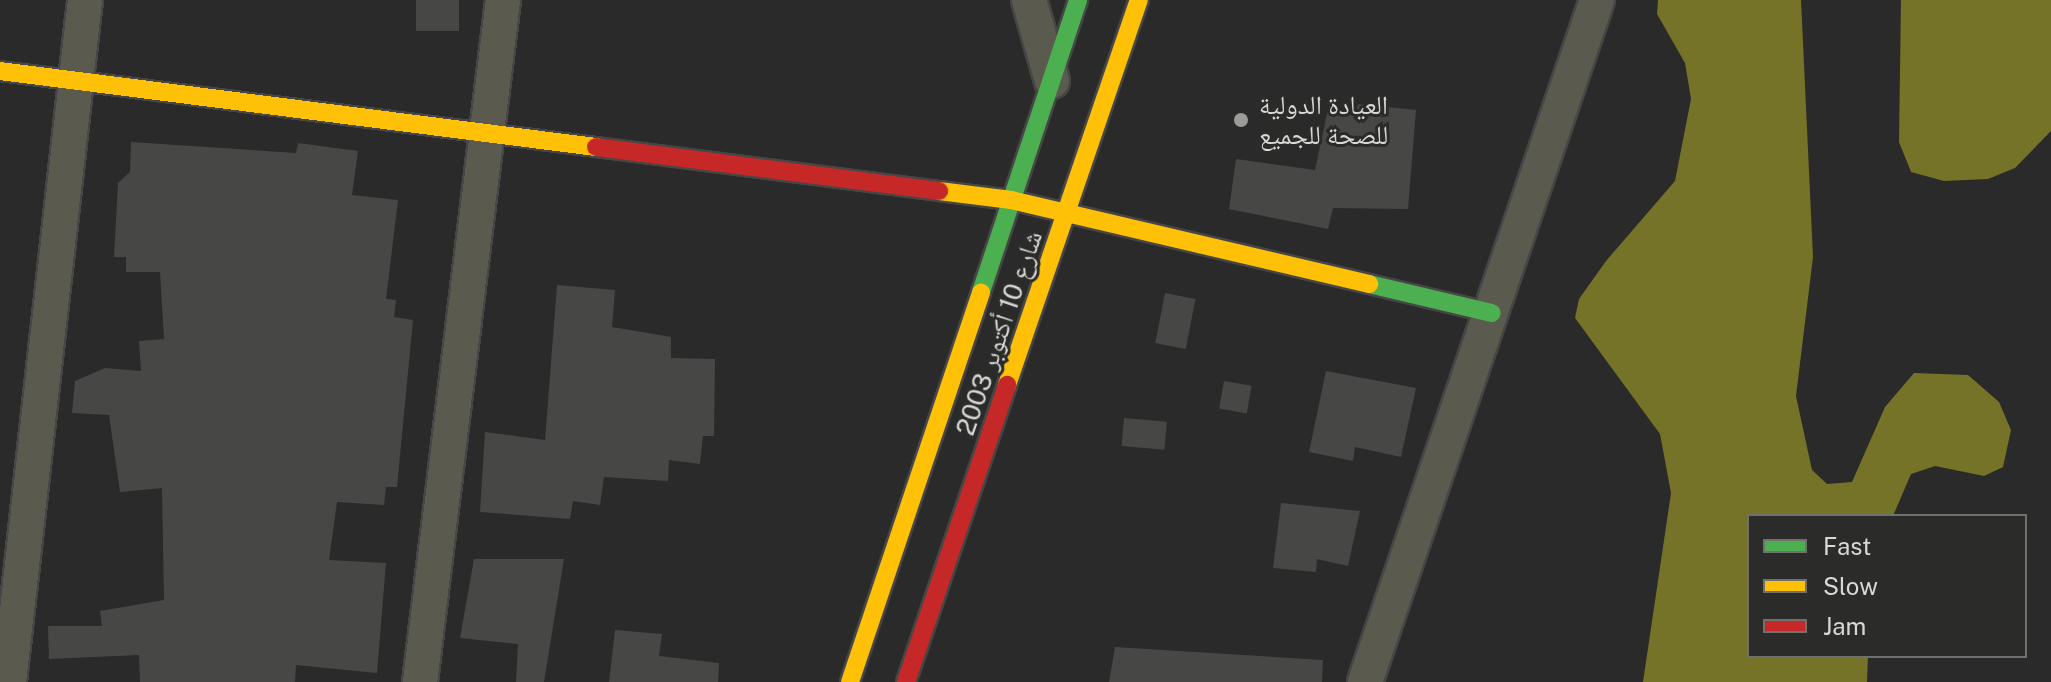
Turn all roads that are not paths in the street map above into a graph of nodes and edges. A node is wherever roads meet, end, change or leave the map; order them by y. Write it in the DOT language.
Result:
graph roads {
  1 [pos="85,0"];
  2 [pos="503,0"];
  3 [pos="1029,0"];
  4 [pos="1078,0"];
  5 [pos="1139,0"];
  6 [pos="1597,0"];
  7 [pos="0,71"];
  8 [pos="76,80"];
  9 [pos="1052,81"];
  10 [pos="492,131"];
  11 [pos="1011,200"];
  12 [pos="1067,216"];
  13 [pos="1492,313"];
  14 [pos="9,682"];
  15 [pos="420,682"];
  16 [pos="850,682"];
  17 [pos="906,682"];
  18 [pos="1365,682"];
  1 -- 8 [label="street"];
  2 -- 10 [label="street"];
  3 -- 9 [label="street"];
  4 -- 9 [label="main road, شارع 10 أكتوبر 2003"];
  5 -- 12 [label="main road, شارع 10 أكتوبر 2003"];
  6 -- 13 [label="street"];
  7 -- 8 [label="main road"];
  8 -- 10 [label="main road"];
  8 -- 14 [label="street"];
  9 -- 11 [label="main road, شارع 10 أكتوبر 2003"];
  10 -- 11 [label="main road"];
  10 -- 15 [label="street"];
  11 -- 12 [label="main road"];
  11 -- 16 [label="main road, شارع 10 أكتوبر 2003"];
  12 -- 13 [label="main road"];
  12 -- 17 [label="main road, شارع 10 أكتوبر 2003"];
  13 -- 18 [label="street"];
}
